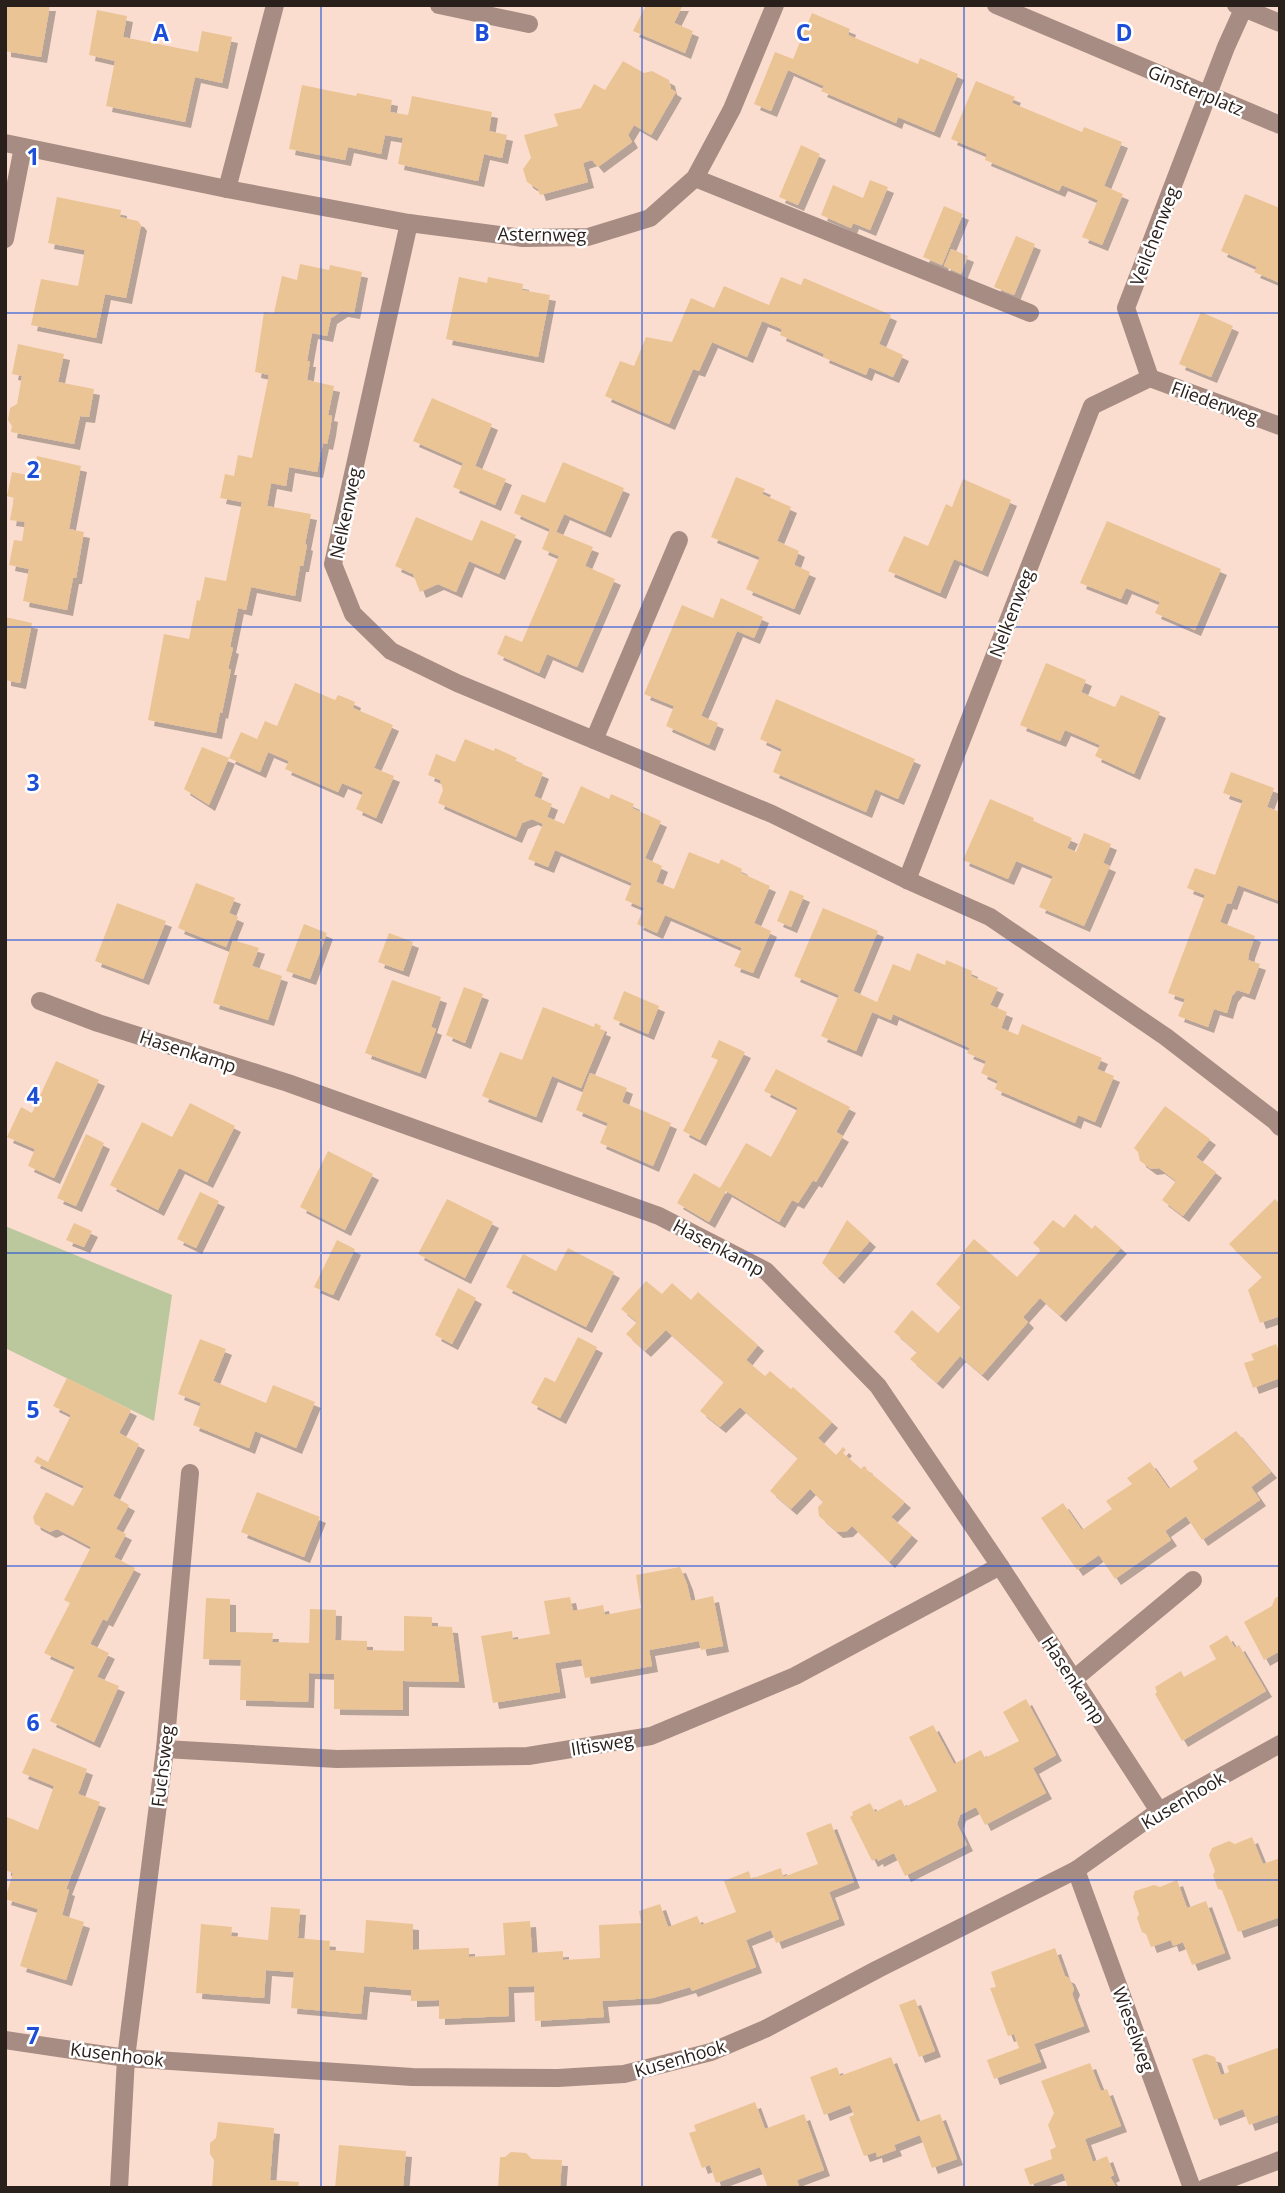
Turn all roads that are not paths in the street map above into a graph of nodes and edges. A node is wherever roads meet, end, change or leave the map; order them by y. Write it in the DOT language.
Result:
graph roads {
  1 [pos="275,5"];
  2 [pos="439,5"];
  3 [pos="775,5"];
  4 [pos="996,5"];
  5 [pos="1242,6"];
  6 [pos="1280,23"];
  7 [pos="529,24"];
  8 [pos="1209,95"];
  9 [pos="1280,125"];
  10 [pos="14,145"];
  11 [pos="695,178"];
  12 [pos="227,189"];
  13 [pos="410,223"];
  14 [pos="5,239"];
  15 [pos="1030,313"];
  16 [pos="1150,378"];
  17 [pos="1280,426"];
  18 [pos="679,540"];
  19 [pos="594,740"];
  20 [pos="906,880"];
  21 [pos="40,1001"];
  22 [pos="1278,1121"];
  23 [pos="190,1474"];
  24 [pos="1000,1566"];
  25 [pos="1193,1580"];
  26 [pos="1074,1679"];
  27 [pos="1280,1744"];
  28 [pos="165,1749"];
  29 [pos="1159,1811"];
  30 [pos="1076,1870"];
  31 [pos="5,2040"];
  32 [pos="126,2058"];
  33 [pos="1280,2160"];
  34 [pos="119,2188"];
  35 [pos="1192,2188"];
  36 [pos="1205,2188"];
  1 -- 12 [label="street"];
  2 -- 7 [label="street"];
  3 -- 11 [label="street, Asternweg"];
  4 -- 8 [label="street, Ginsterplatz"];
  5 -- 6 [label="street"];
  5 -- 8 [label="street, Veilchenweg"];
  8 -- 9 [label="street, Ginsterplatz"];
  8 -- 16 [label="street, Veilchenweg"];
  10 -- 12 [label="street, Asternweg"];
  10 -- 14 [label="street, Asternweg"];
  11 -- 13 [label="street, Asternweg"];
  11 -- 15 [label="street"];
  12 -- 13 [label="street, Asternweg"];
  13 -- 19 [label="street, Nelkenweg"];
  16 -- 17 [label="street, Fliederweg"];
  16 -- 20 [label="street, Nelkenweg"];
  18 -- 19 [label="street"];
  19 -- 20 [label="street, Nelkenweg"];
  20 -- 22 [label="street, Nelkenweg"];
  21 -- 24 [label="street, Hasenkamp"];
  23 -- 28 [label="street, Fuchsweg"];
  24 -- 26 [label="street, Hasenkamp"];
  24 -- 28 [label="street, Iltisweg"];
  25 -- 26 [label="street"];
  26 -- 29 [label="street, Hasenkamp"];
  27 -- 29 [label="street, Kusenhook"];
  28 -- 32 [label="street, Fuchsweg"];
  29 -- 30 [label="street, Kusenhook"];
  30 -- 32 [label="street, Kusenhook"];
  30 -- 35 [label="street, Wieselweg"];
  31 -- 32 [label="street, Kusenhook"];
  32 -- 34 [label="street, Fuchsweg"];
  33 -- 36 [label="street"];
}
